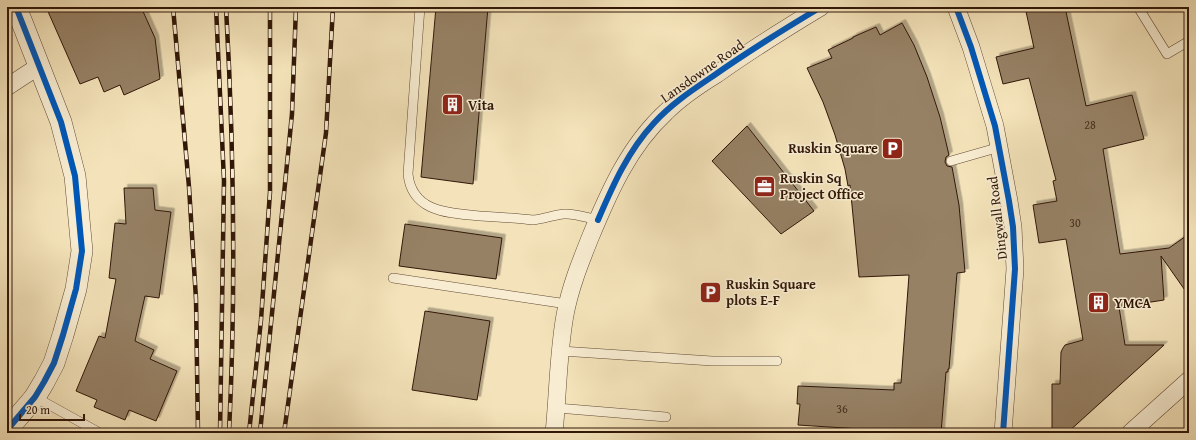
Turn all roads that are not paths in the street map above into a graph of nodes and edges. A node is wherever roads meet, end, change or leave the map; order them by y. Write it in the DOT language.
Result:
graph roads {
  1 [pos="16,7"];
  2 [pos="420,7"];
  3 [pos="821,7"];
  4 [pos="956,7"];
  5 [pos="1138,7"];
  6 [pos="1189,41"];
  7 [pos="39,66"];
  8 [pos="7,87"];
  9 [pos="1000,147"];
  10 [pos="951,161"];
  11 [pos="598,220"];
  12 [pos="393,278"];
  13 [pos="567,304"];
  14 [pos="561,352"];
  15 [pos="777,361"];
  16 [pos="1189,380"];
  17 [pos="35,397"];
  18 [pos="556,408"];
  19 [pos="666,417"];
  20 [pos="7,430"];
  21 [pos="100,433"];
  22 [pos="554,433"];
  23 [pos="1003,433"];
  24 [pos="1130,433"];
  1 -- 7 [label="street"];
  2 -- 11 [label="lane"];
  3 -- 11 [label="street, Lansdowne Road"];
  4 -- 9 [label="street, Dingwall Road"];
  5 -- 6 [label="lane"];
  7 -- 8 [label="street"];
  7 -- 17 [label="street"];
  9 -- 10 [label="lane"];
  9 -- 23 [label="street, Dingwall Road"];
  11 -- 13 [label="street, Lansdowne Road"];
  12 -- 13 [label="lane"];
  13 -- 14 [label="street, Lansdowne Road"];
  14 -- 15 [label="lane"];
  14 -- 18 [label="street, Lansdowne Road"];
  16 -- 24 [label="street"];
  17 -- 20 [label="street"];
  17 -- 21 [label="lane"];
  18 -- 19 [label="lane"];
  18 -- 22 [label="street, Lansdowne Road"];
}
